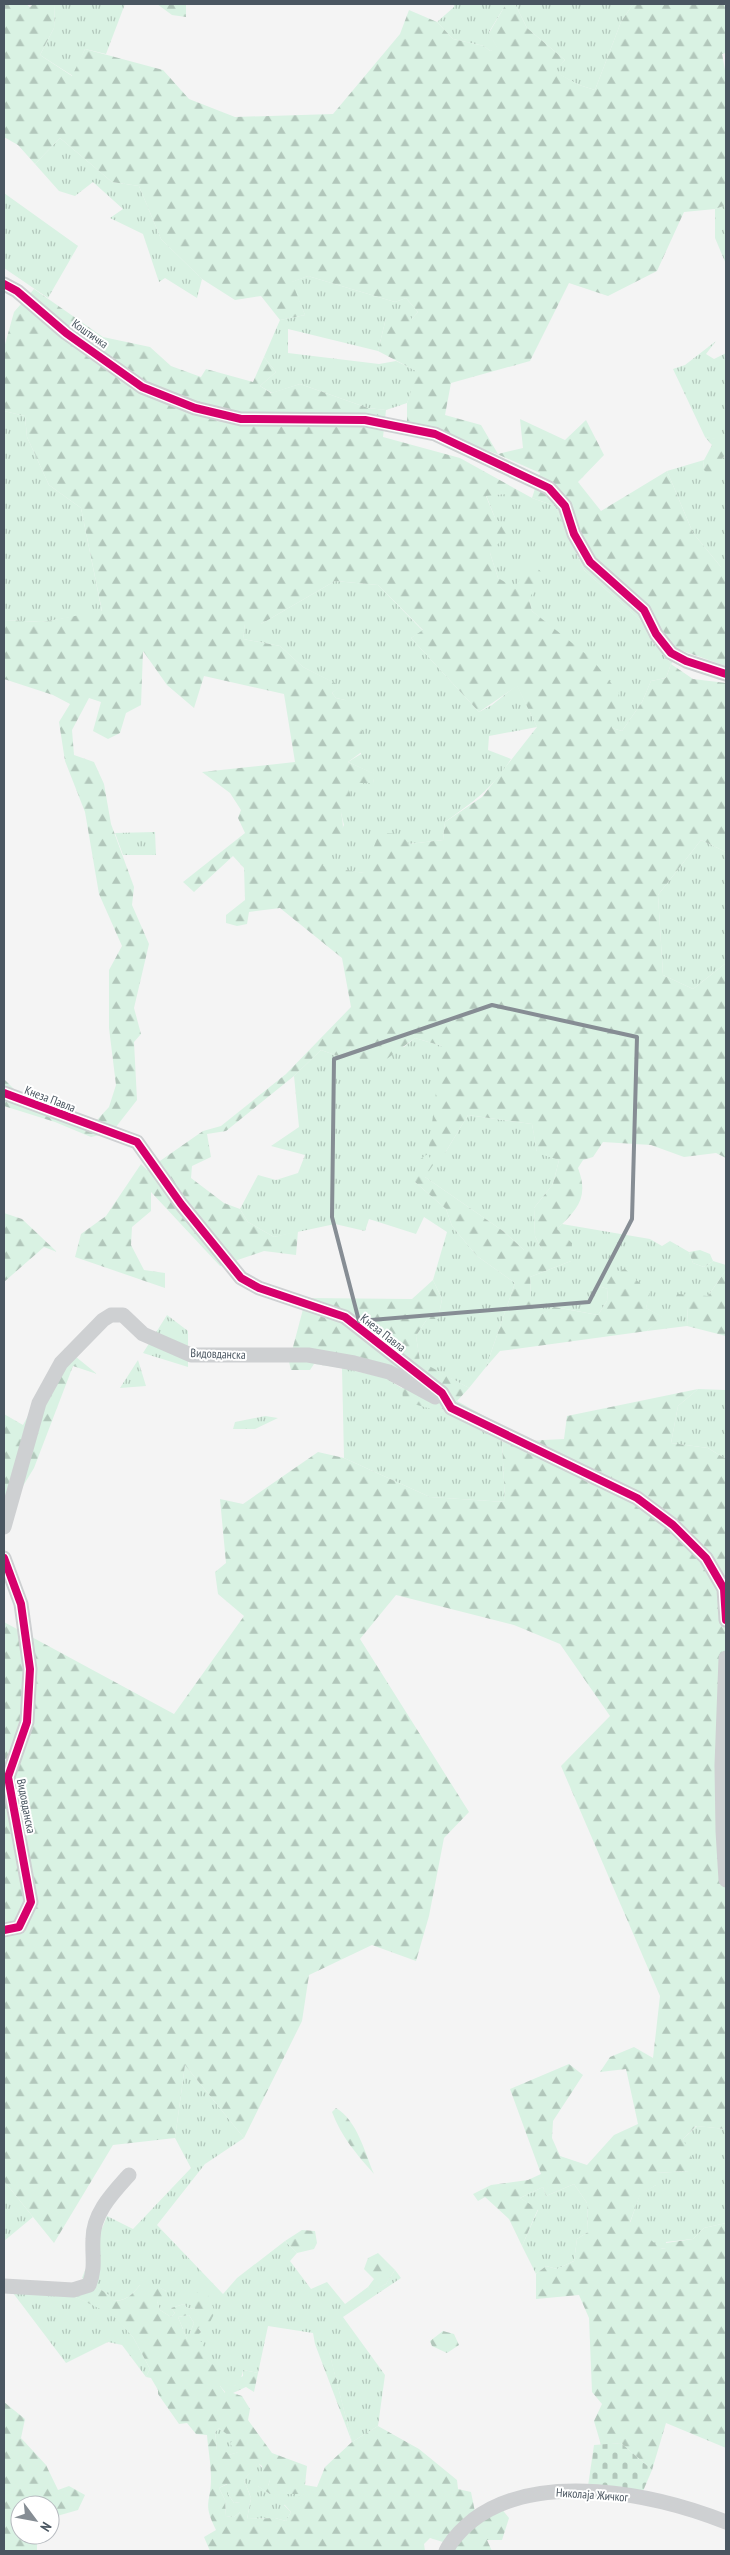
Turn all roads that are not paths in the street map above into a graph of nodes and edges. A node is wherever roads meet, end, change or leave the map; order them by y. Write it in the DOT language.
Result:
graph roads {
  1 [pos="4,284"];
  2 [pos="726,674"];
  3 [pos="4,1093"];
  4 [pos="451,1408"];
  5 [pos="4,1527"];
  6 [pos="4,1558"];
  7 [pos="726,1620"];
  8 [pos="726,1658"];
  9 [pos="726,1880"];
  10 [pos="4,1930"];
  11 [pos="129,2175"];
  12 [pos="4,2286"];
  13 [pos="726,2522"];
  14 [pos="446,2551"];
  1 -- 2 [label="street, Коштичка"];
  3 -- 4 [label="street, Кнеза Павла"];
  4 -- 5 [label="street, Видовданска"];
  4 -- 7 [label="street, Кнеза Павла"];
  6 -- 10 [label="street, Видовданска"];
  8 -- 9 [label="street"];
  11 -- 12 [label="street"];
  13 -- 14 [label="street, Николаја Жичког"];
}
